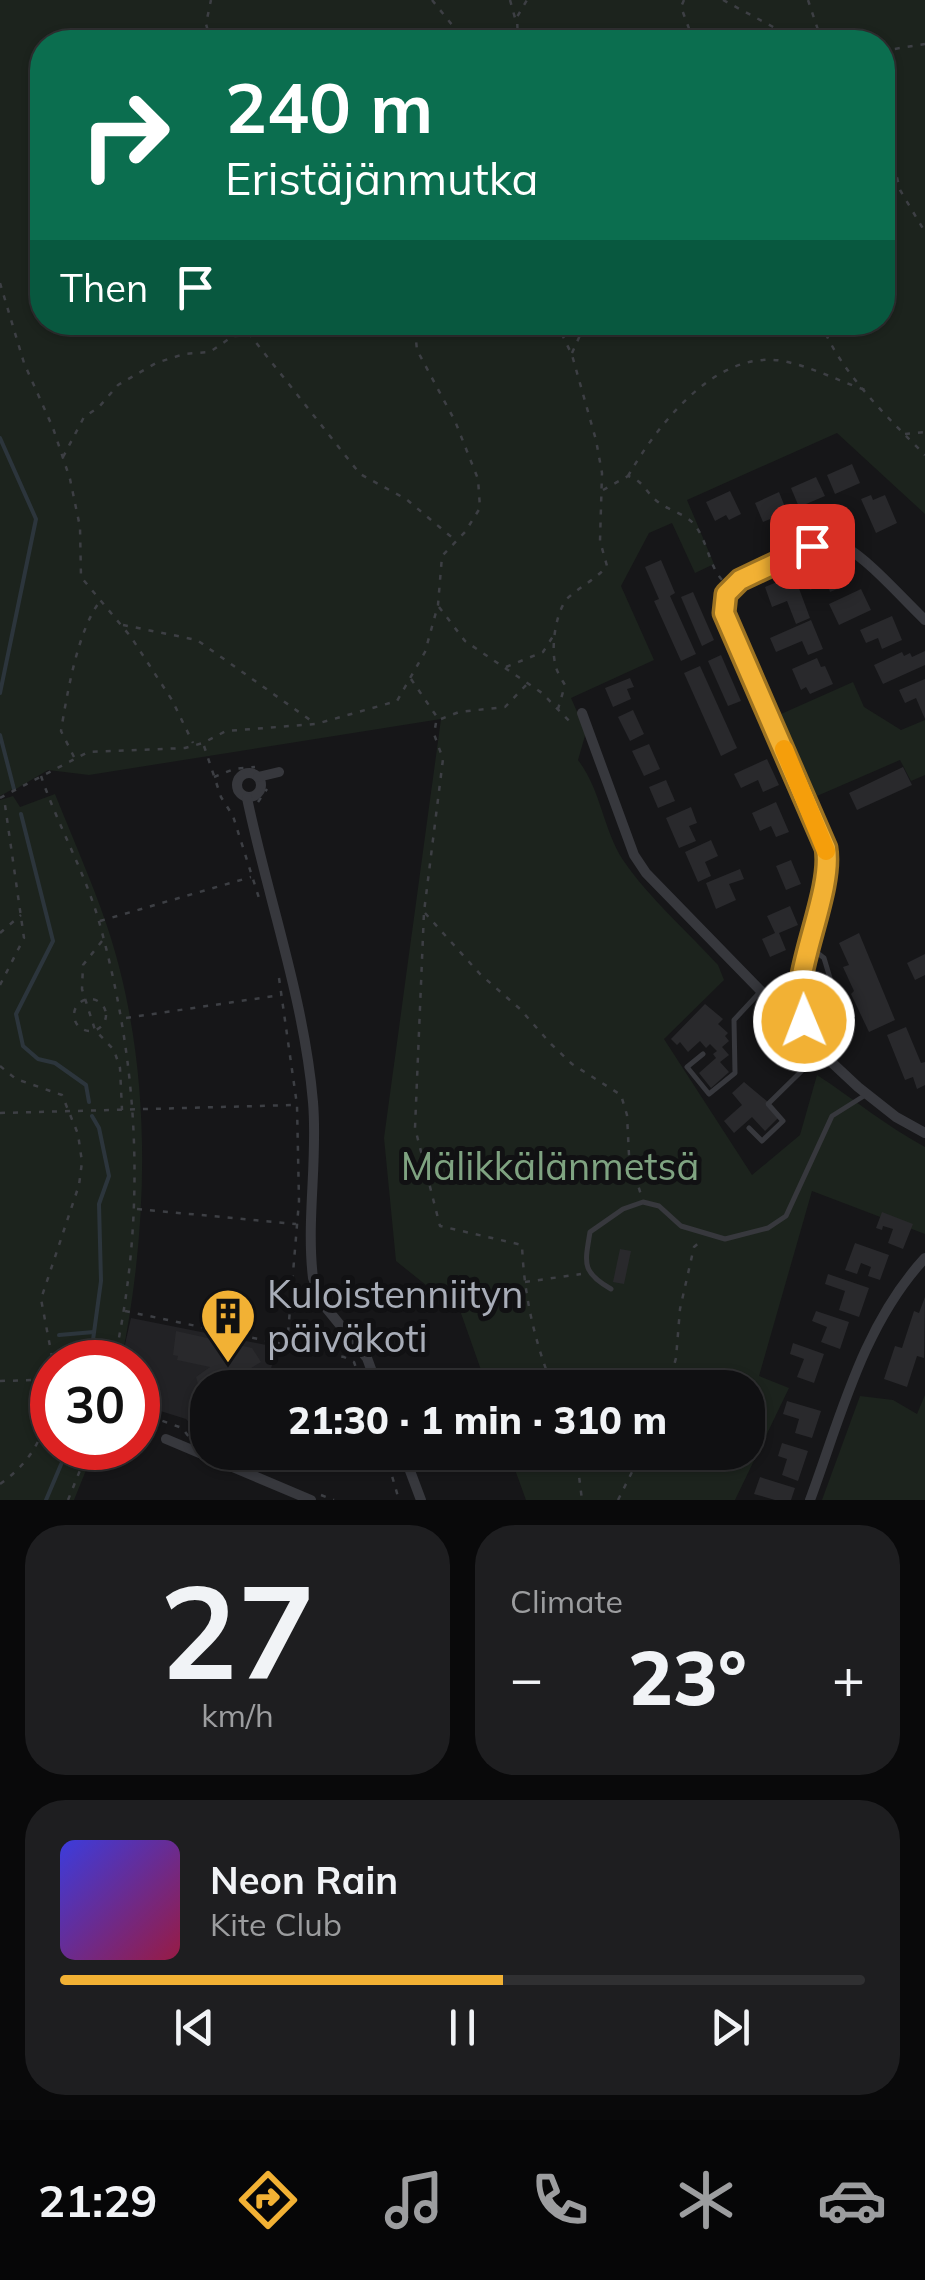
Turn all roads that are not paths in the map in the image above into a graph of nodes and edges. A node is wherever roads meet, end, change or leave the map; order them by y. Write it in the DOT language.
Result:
graph roads {
  1 [pos="925,620"];
  2 [pos="582,712"];
  3 [pos="279,772"];
  4 [pos="258,777"];
  5 [pos="247,798"];
  6 [pos="810,947"];
  7 [pos="760,991"];
  8 [pos="800,1014"];
  9 [pos="811,1031"];
  10 [pos="822,1051"];
  11 [pos="703,1054"];
  12 [pos="867,1094"];
  13 [pos="749,1128"];
  14 [pos="925,1133"];
  15 [pos="925,1258"];
  16 [pos="611,1289"];
  17 [pos="371,1370"];
  18 [pos="166,1438"];
  19 [pos="408,1470"];
  20 [pos="418,1498"];
  21 [pos="312,1500"];
  22 [pos="810,1500"];
  1 -- 6 [label="street"];
  2 -- 7 [label="street"];
  3 -- 4 [label="street"];
  4 -- 5 [label="street"];
  4 -- 5 [label="street"];
  5 -- 17 [label="street"];
  6 -- 8 [label="street"];
  6 -- 9 [label="lane"];
  7 -- 8 [label="street"];
  7 -- 11 [label="lane"];
  8 -- 9 [label="street"];
  9 -- 10 [label="street"];
  10 -- 12 [label="street"];
  10 -- 13 [label="lane"];
  12 -- 14 [label="street"];
  12 -- 16 [label="lane"];
  15 -- 22 [label="street"];
  18 -- 21 [label="street"];
  19 -- 20 [label="street"];
}
